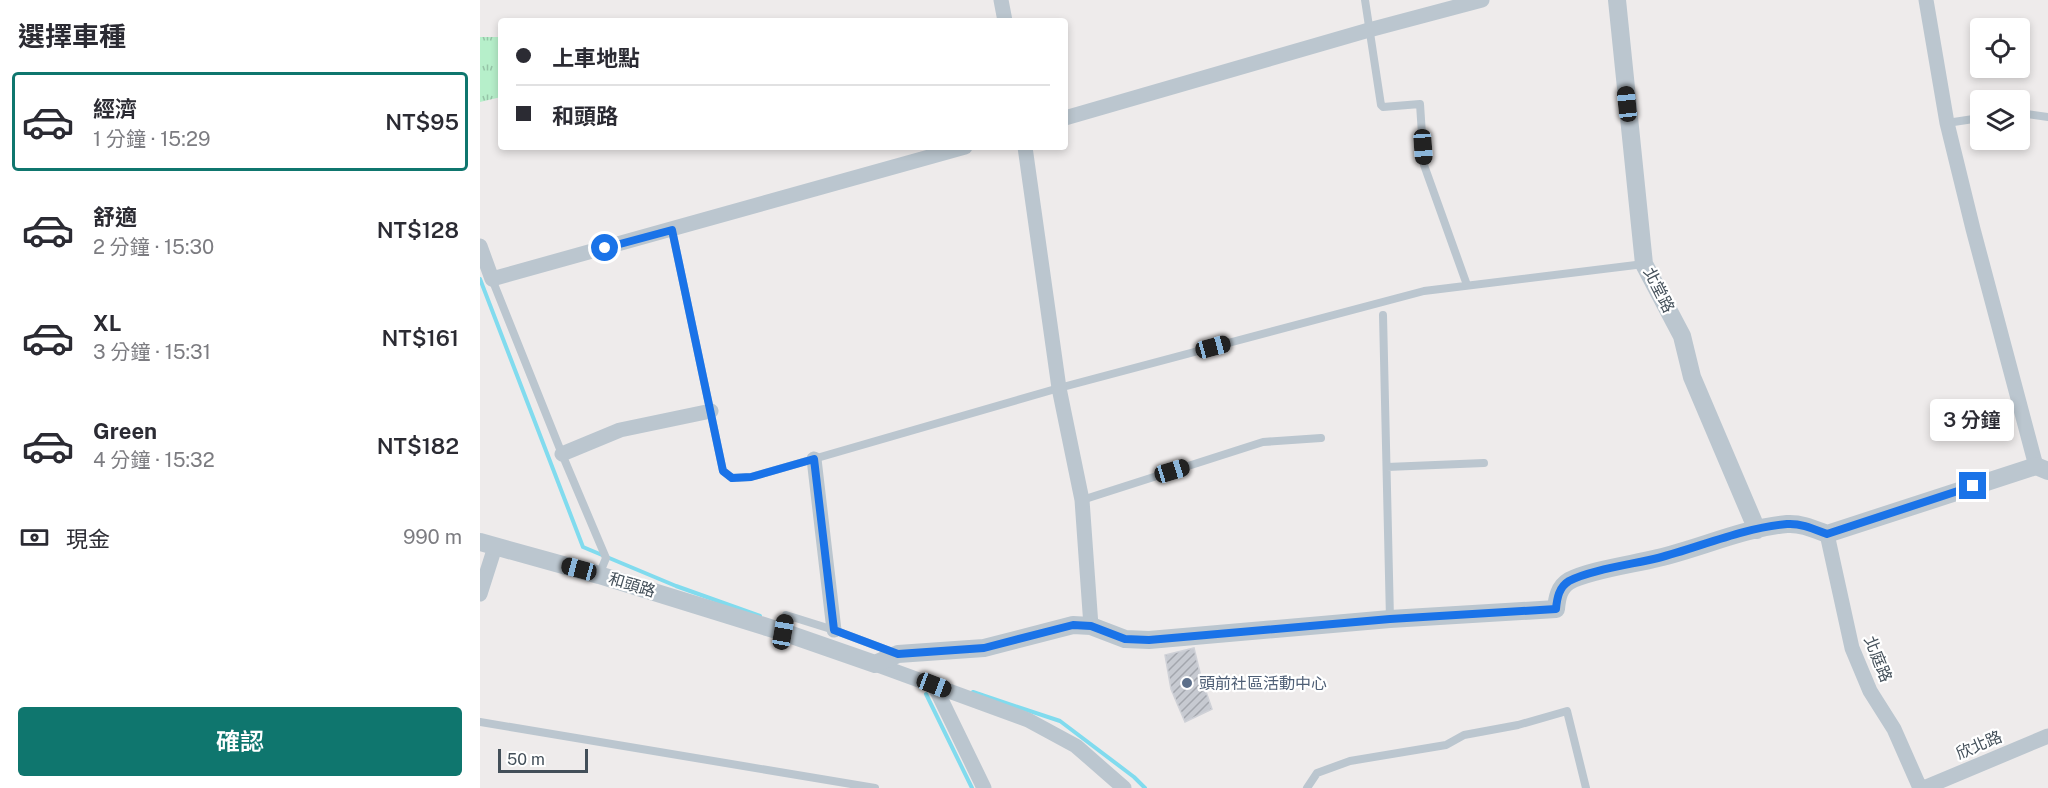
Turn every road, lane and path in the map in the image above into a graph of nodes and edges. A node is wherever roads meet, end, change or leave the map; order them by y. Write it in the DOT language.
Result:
graph roads {
  1 [pos="1001,0"];
  2 [pos="1365,0"];
  3 [pos="1482,0"];
  4 [pos="1617,0"];
  5 [pos="1926,0"];
  6 [pos="1004,18"];
  7 [pos="1369,30"];
  8 [pos="2030,115"];
  9 [pos="1068,117"];
  10 [pos="2048,117"];
  11 [pos="1970,120"];
  12 [pos="1947,123"];
  13 [pos="954,150"];
  14 [pos="1025,150"];
  15 [pos="672,230"];
  16 [pos="480,246"];
  17 [pos="1644,264"];
  18 [pos="492,279"];
  19 [pos="1467,285"];
  20 [pos="1383,315"];
  21 [pos="1059,388"];
  22 [pos="711,411"];
  23 [pos="1321,438"];
  24 [pos="561,454"];
  25 [pos="814,459"];
  26 [pos="1484,463"];
  27 [pos="1387,467"];
  28 [pos="2042,469"];
  29 [pos="1082,500"];
  30 [pos="1757,530"];
  31 [pos="1827,534"];
  32 [pos="487,545"];
  33 [pos="599,575"];
  34 [pos="480,594"];
  35 [pos="1390,619"];
  36 [pos="1091,626"];
  37 [pos="834,630"];
  38 [pos="783,632"];
  39 [pos="898,654"];
  40 [pos="875,664"];
  41 [pos="934,685"];
  42 [pos="480,722"];
  43 [pos="2048,736"];
  44 [pos="875,788"];
  45 [pos="984,788"];
  46 [pos="1124,788"];
  47 [pos="1307,788"];
  48 [pos="1587,788"];
  49 [pos="1922,788"];
  1 -- 6 [label="street"];
  2 -- 7 [label="lane"];
  3 -- 7 [label="street"];
  4 -- 17 [label="street, 北堂路"];
  5 -- 12 [label="street"];
  7 -- 9 [label="street"];
  7 -- 19 [label="lane"];
  8 -- 10 [label="lane"];
  11 -- 12 [label="lane"];
  12 -- 28 [label="street"];
  13 -- 15 [label="street"];
  14 -- 21 [label="street"];
  15 -- 18 [label="street"];
  15 -- 22 [label="lane"];
  16 -- 18 [label="street"];
  17 -- 19 [label="lane"];
  17 -- 30 [label="street, 北堂路"];
  18 -- 24 [label="lane"];
  19 -- 21 [label="lane"];
  20 -- 27 [label="lane"];
  21 -- 25 [label="lane"];
  21 -- 29 [label="street"];
  22 -- 24 [label="street"];
  22 -- 25 [label="lane"];
  23 -- 29 [label="lane"];
  24 -- 33 [label="lane"];
  25 -- 37 [label="street"];
  26 -- 27 [label="lane"];
  27 -- 35 [label="lane"];
  28 -- 31 [label="street"];
  29 -- 36 [label="street"];
  30 -- 31 [label="street"];
  30 -- 35 [label="street"];
  31 -- 49 [label="street, 北庭路"];
  32 -- 33 [label="street, 和頭路"];
  32 -- 34 [label="street"];
  33 -- 38 [label="street, 和頭路"];
  35 -- 36 [label="street"];
  36 -- 39 [label="street"];
  37 -- 38 [label="lane"];
  37 -- 39 [label="lane"];
  38 -- 40 [label="street, 和頭路"];
  39 -- 40 [label="street"];
  40 -- 41 [label="street"];
  41 -- 45 [label="street"];
  41 -- 46 [label="street"];
  42 -- 44 [label="lane"];
  43 -- 49 [label="street, 欣北路"];
  47 -- 48 [label="lane"];
}
